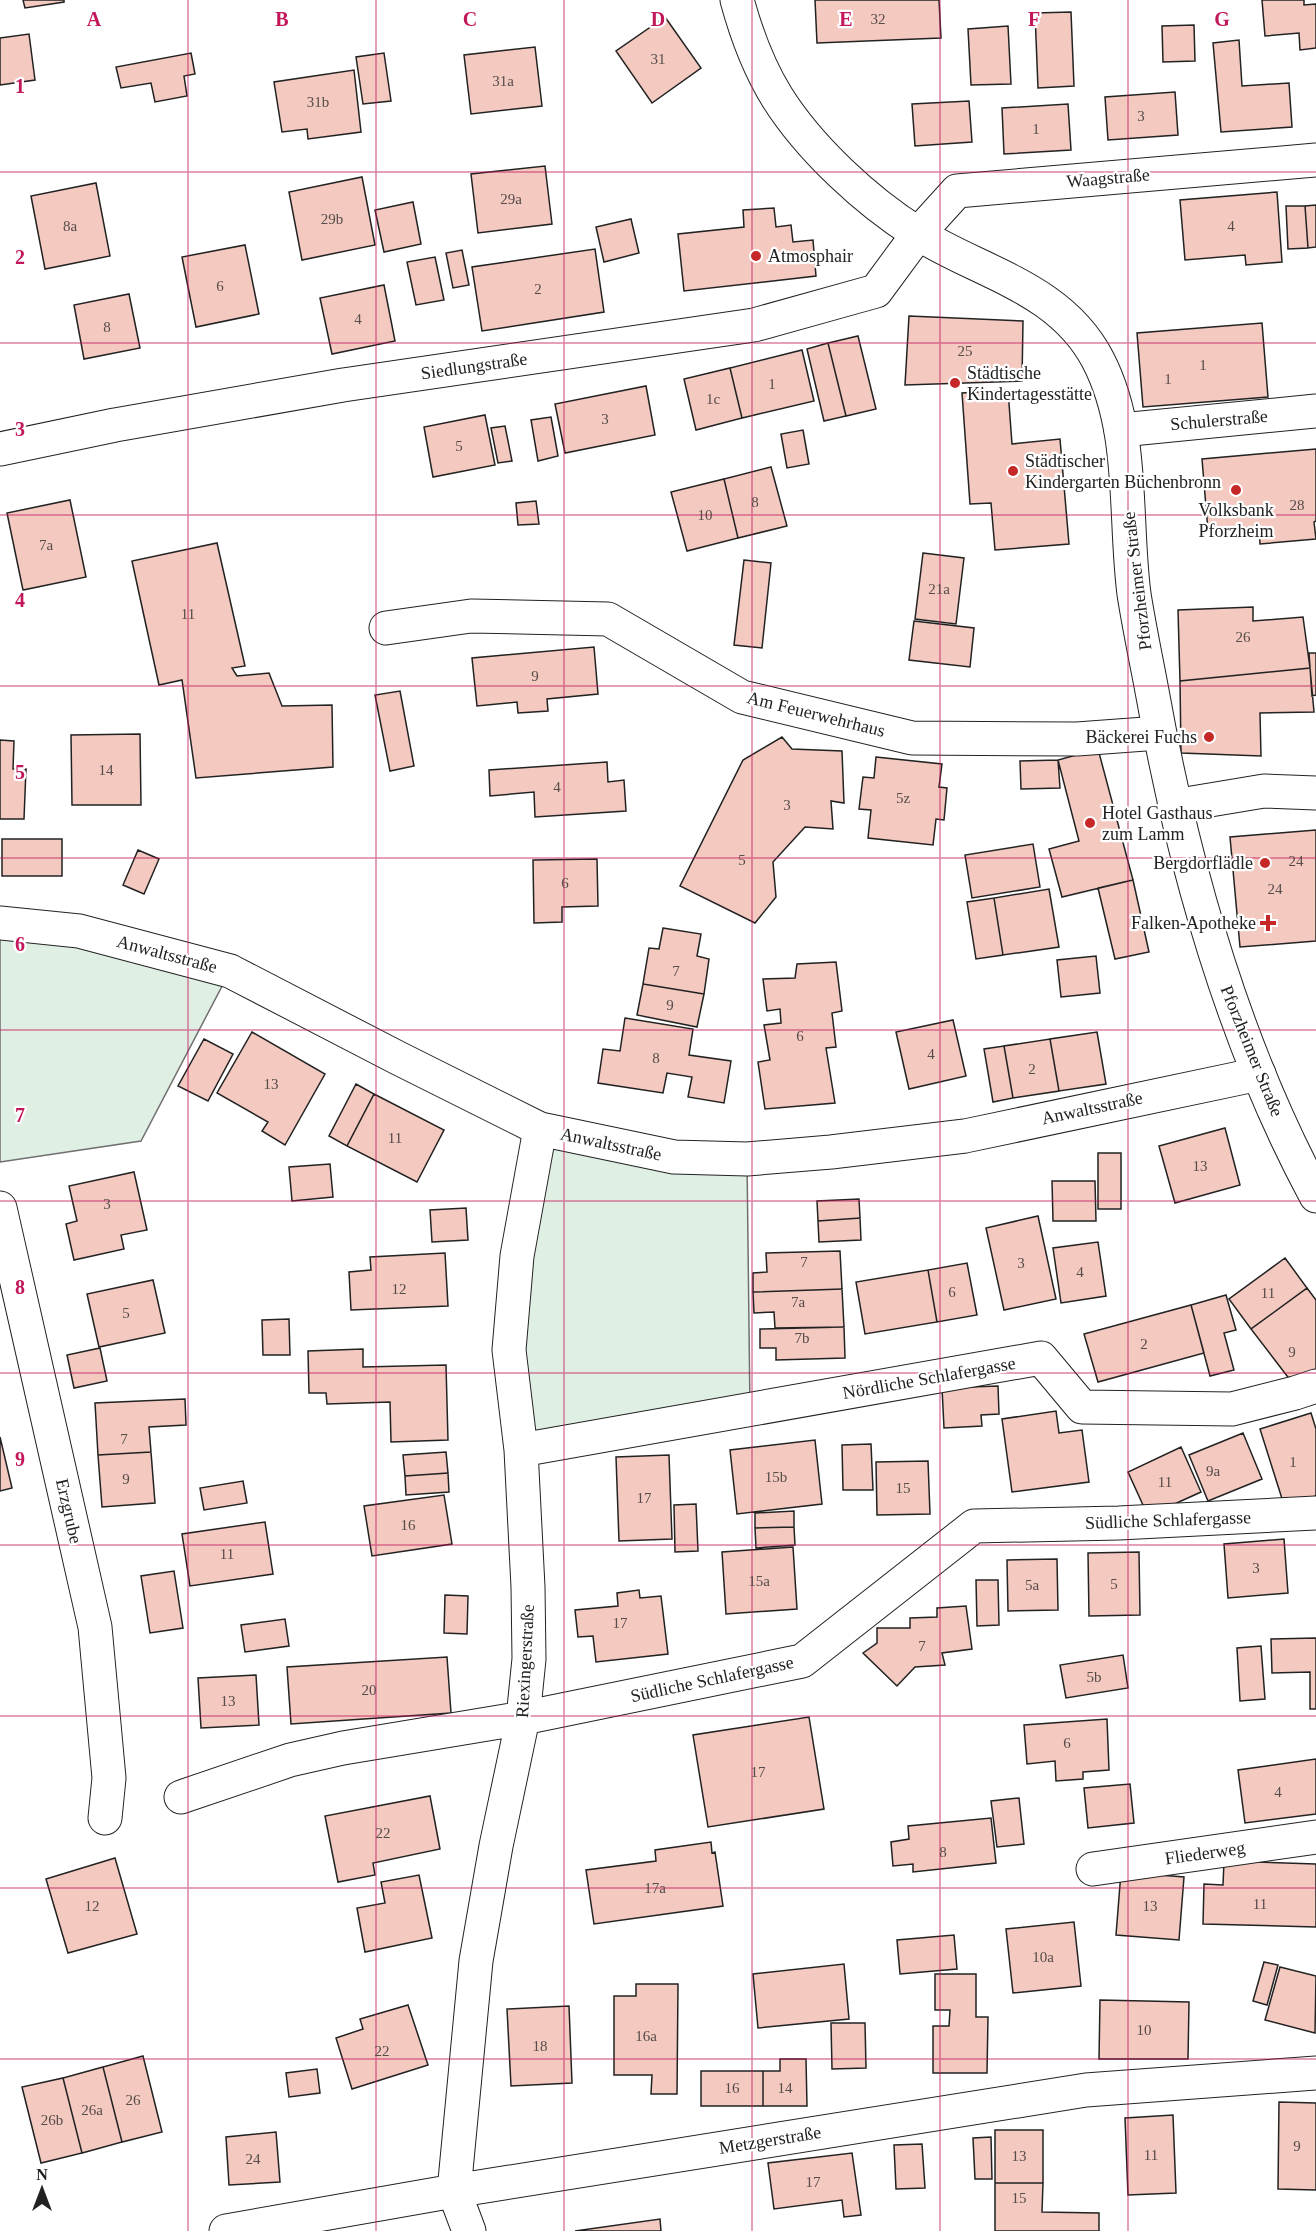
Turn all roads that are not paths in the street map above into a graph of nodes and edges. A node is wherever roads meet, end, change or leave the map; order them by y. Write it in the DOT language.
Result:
graph roads {
  1 [pos="736,0"];
  2 [pos="1316,160"];
  3 [pos="918,234"];
  4 [pos="1316,411"];
  5 [pos="1121,430"];
  6 [pos="0,449"];
  7 [pos="386,628"];
  8 [pos="1159,733"];
  9 [pos="1316,793"];
  10 [pos="1174,806"];
  11 [pos="0,923"];
  12 [pos="1258,1074"];
  13 [pos="540,1129"];
  14 [pos="1316,1196"];
  15 [pos="0,1208"];
  16 [pos="1316,1386"];
  17 [pos="520,1450"];
  18 [pos="1316,1513"];
  19 [pos="523,1718"];
  20 [pos="181,1797"];
  21 [pos="105,1818"];
  22 [pos="1316,1837"];
  23 [pos="1094,1869"];
  24 [pos="1316,2073"];
  25 [pos="454,2191"];
  26 [pos="226,2231"];
  27 [pos="469,2231"];
  1 -- 3 [label="street, Pforzheimer Straße"];
  2 -- 3 [label="street, Waagstraße"];
  3 -- 5 [label="street, Pforzheimer Straße"];
  3 -- 6 [label="street, Siedlungstraße"];
  4 -- 5 [label="street, Schulerstraße"];
  5 -- 8 [label="street, Pforzheimer Straße"];
  7 -- 8 [label="street, Am Feuerwehrhaus"];
  8 -- 10 [label="street, Pforzheimer Straße"];
  9 -- 10 [label="street"];
  10 -- 12 [label="street, Pforzheimer Straße"];
  11 -- 13 [label="street, Anwaltsstraße"];
  12 -- 13 [label="street, Anwaltsstraße"];
  12 -- 14 [label="street, Pforzheimer Straße"];
  13 -- 17 [label="street, Riexingerstraße"];
  15 -- 21 [label="street, Erzgrube"];
  16 -- 17 [label="street, Nördliche Schlafergasse"];
  17 -- 19 [label="street, Riexingerstraße"];
  18 -- 19 [label="street, Südliche Schlafergasse"];
  19 -- 20 [label="street, Südliche Schlafergasse"];
  19 -- 25 [label="street, Riexingerstraße"];
  22 -- 23 [label="street, Fliederweg"];
  24 -- 25 [label="street, Metzgerstraße"];
  25 -- 26 [label="street, Metzgerstraße"];
  25 -- 27 [label="street"];
}
